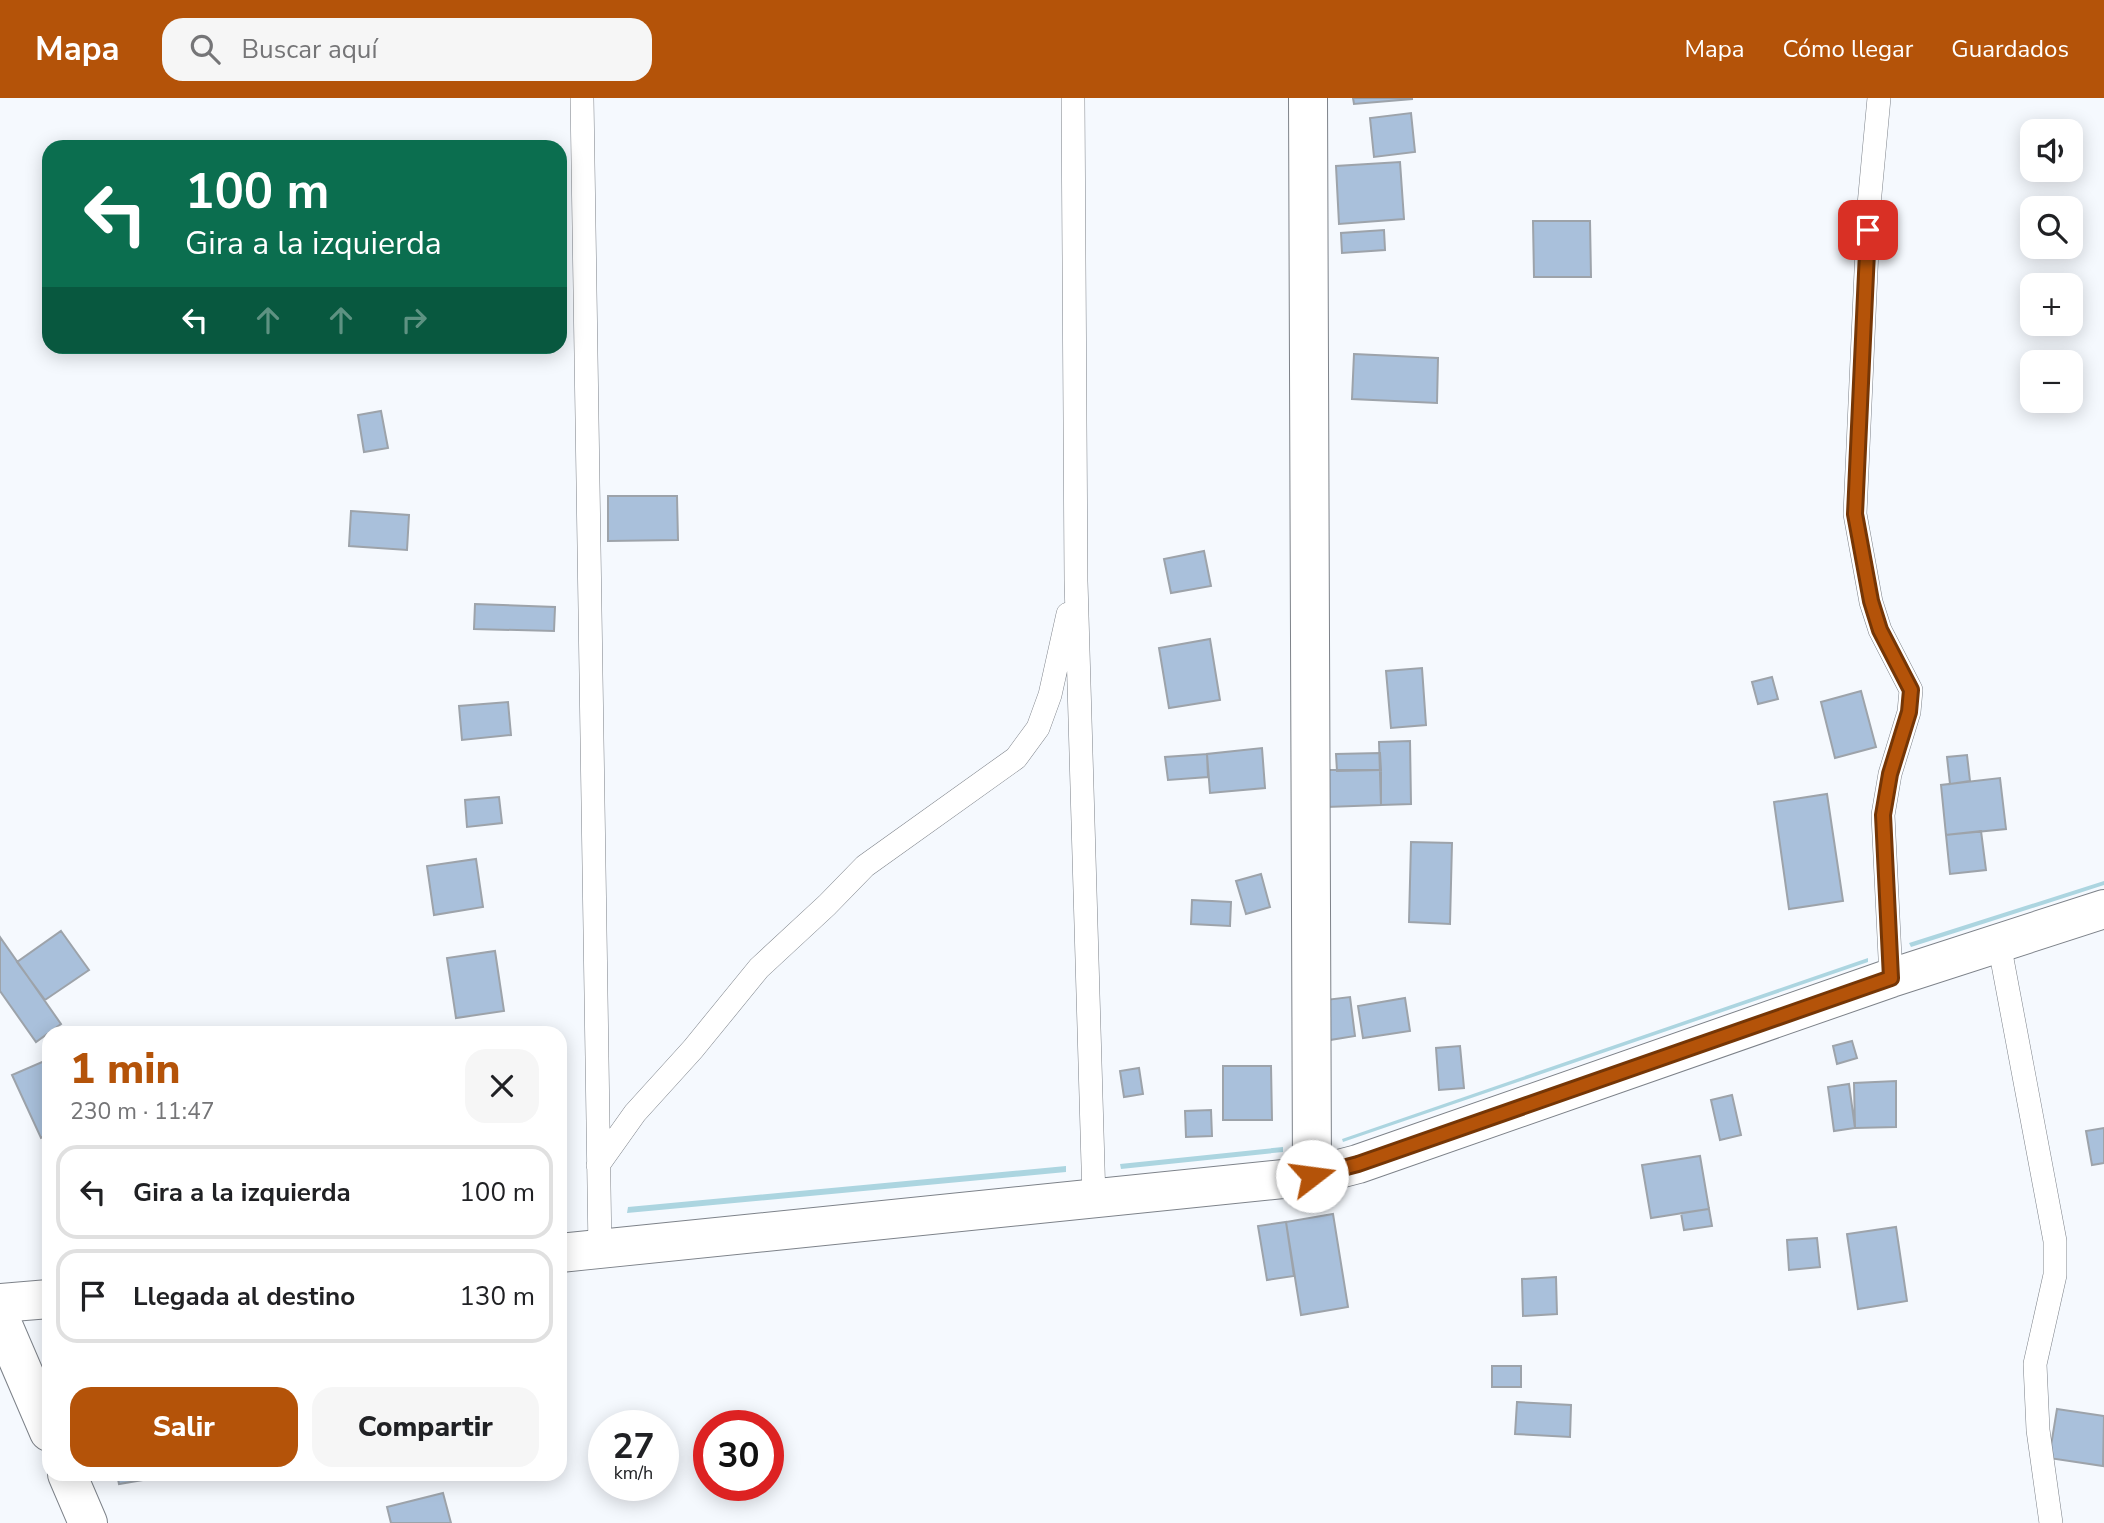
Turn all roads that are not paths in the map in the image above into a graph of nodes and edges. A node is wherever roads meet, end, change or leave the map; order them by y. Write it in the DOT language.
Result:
graph roads {
  1 [pos="582,98"];
  2 [pos="1073,98"];
  3 [pos="1308,98"];
  4 [pos="1879,98"];
  5 [pos="1076,581"];
  6 [pos="2104,909"];
  7 [pos="1999,943"];
  8 [pos="1891,978"];
  9 [pos="598,1165"];
  10 [pos="1312,1176"];
  11 [pos="1094,1200"];
  12 [pos="600,1250"];
  13 [pos="567,1252"];
  14 [pos="42,1299"];
  15 [pos="0,1303"];
  16 [pos="0,1318"];
  17 [pos="42,1416"];
  18 [pos="69,1481"];
  19 [pos="88,1523"];
  20 [pos="2050,1523"];
  1 -- 9 [label="lane"];
  2 -- 5 [label="lane"];
  3 -- 10 [label="street"];
  4 -- 8 [label="lane"];
  5 -- 9 [label="lane"];
  5 -- 11 [label="lane"];
  6 -- 7 [label="street"];
  7 -- 8 [label="street"];
  7 -- 20 [label="lane"];
  8 -- 10 [label="street"];
  9 -- 12 [label="lane"];
  10 -- 11 [label="street"];
  11 -- 12 [label="street"];
  12 -- 13 [label="street"];
  14 -- 15 [label="street"];
  16 -- 17 [label="street"];
  18 -- 19 [label="street"];
}
